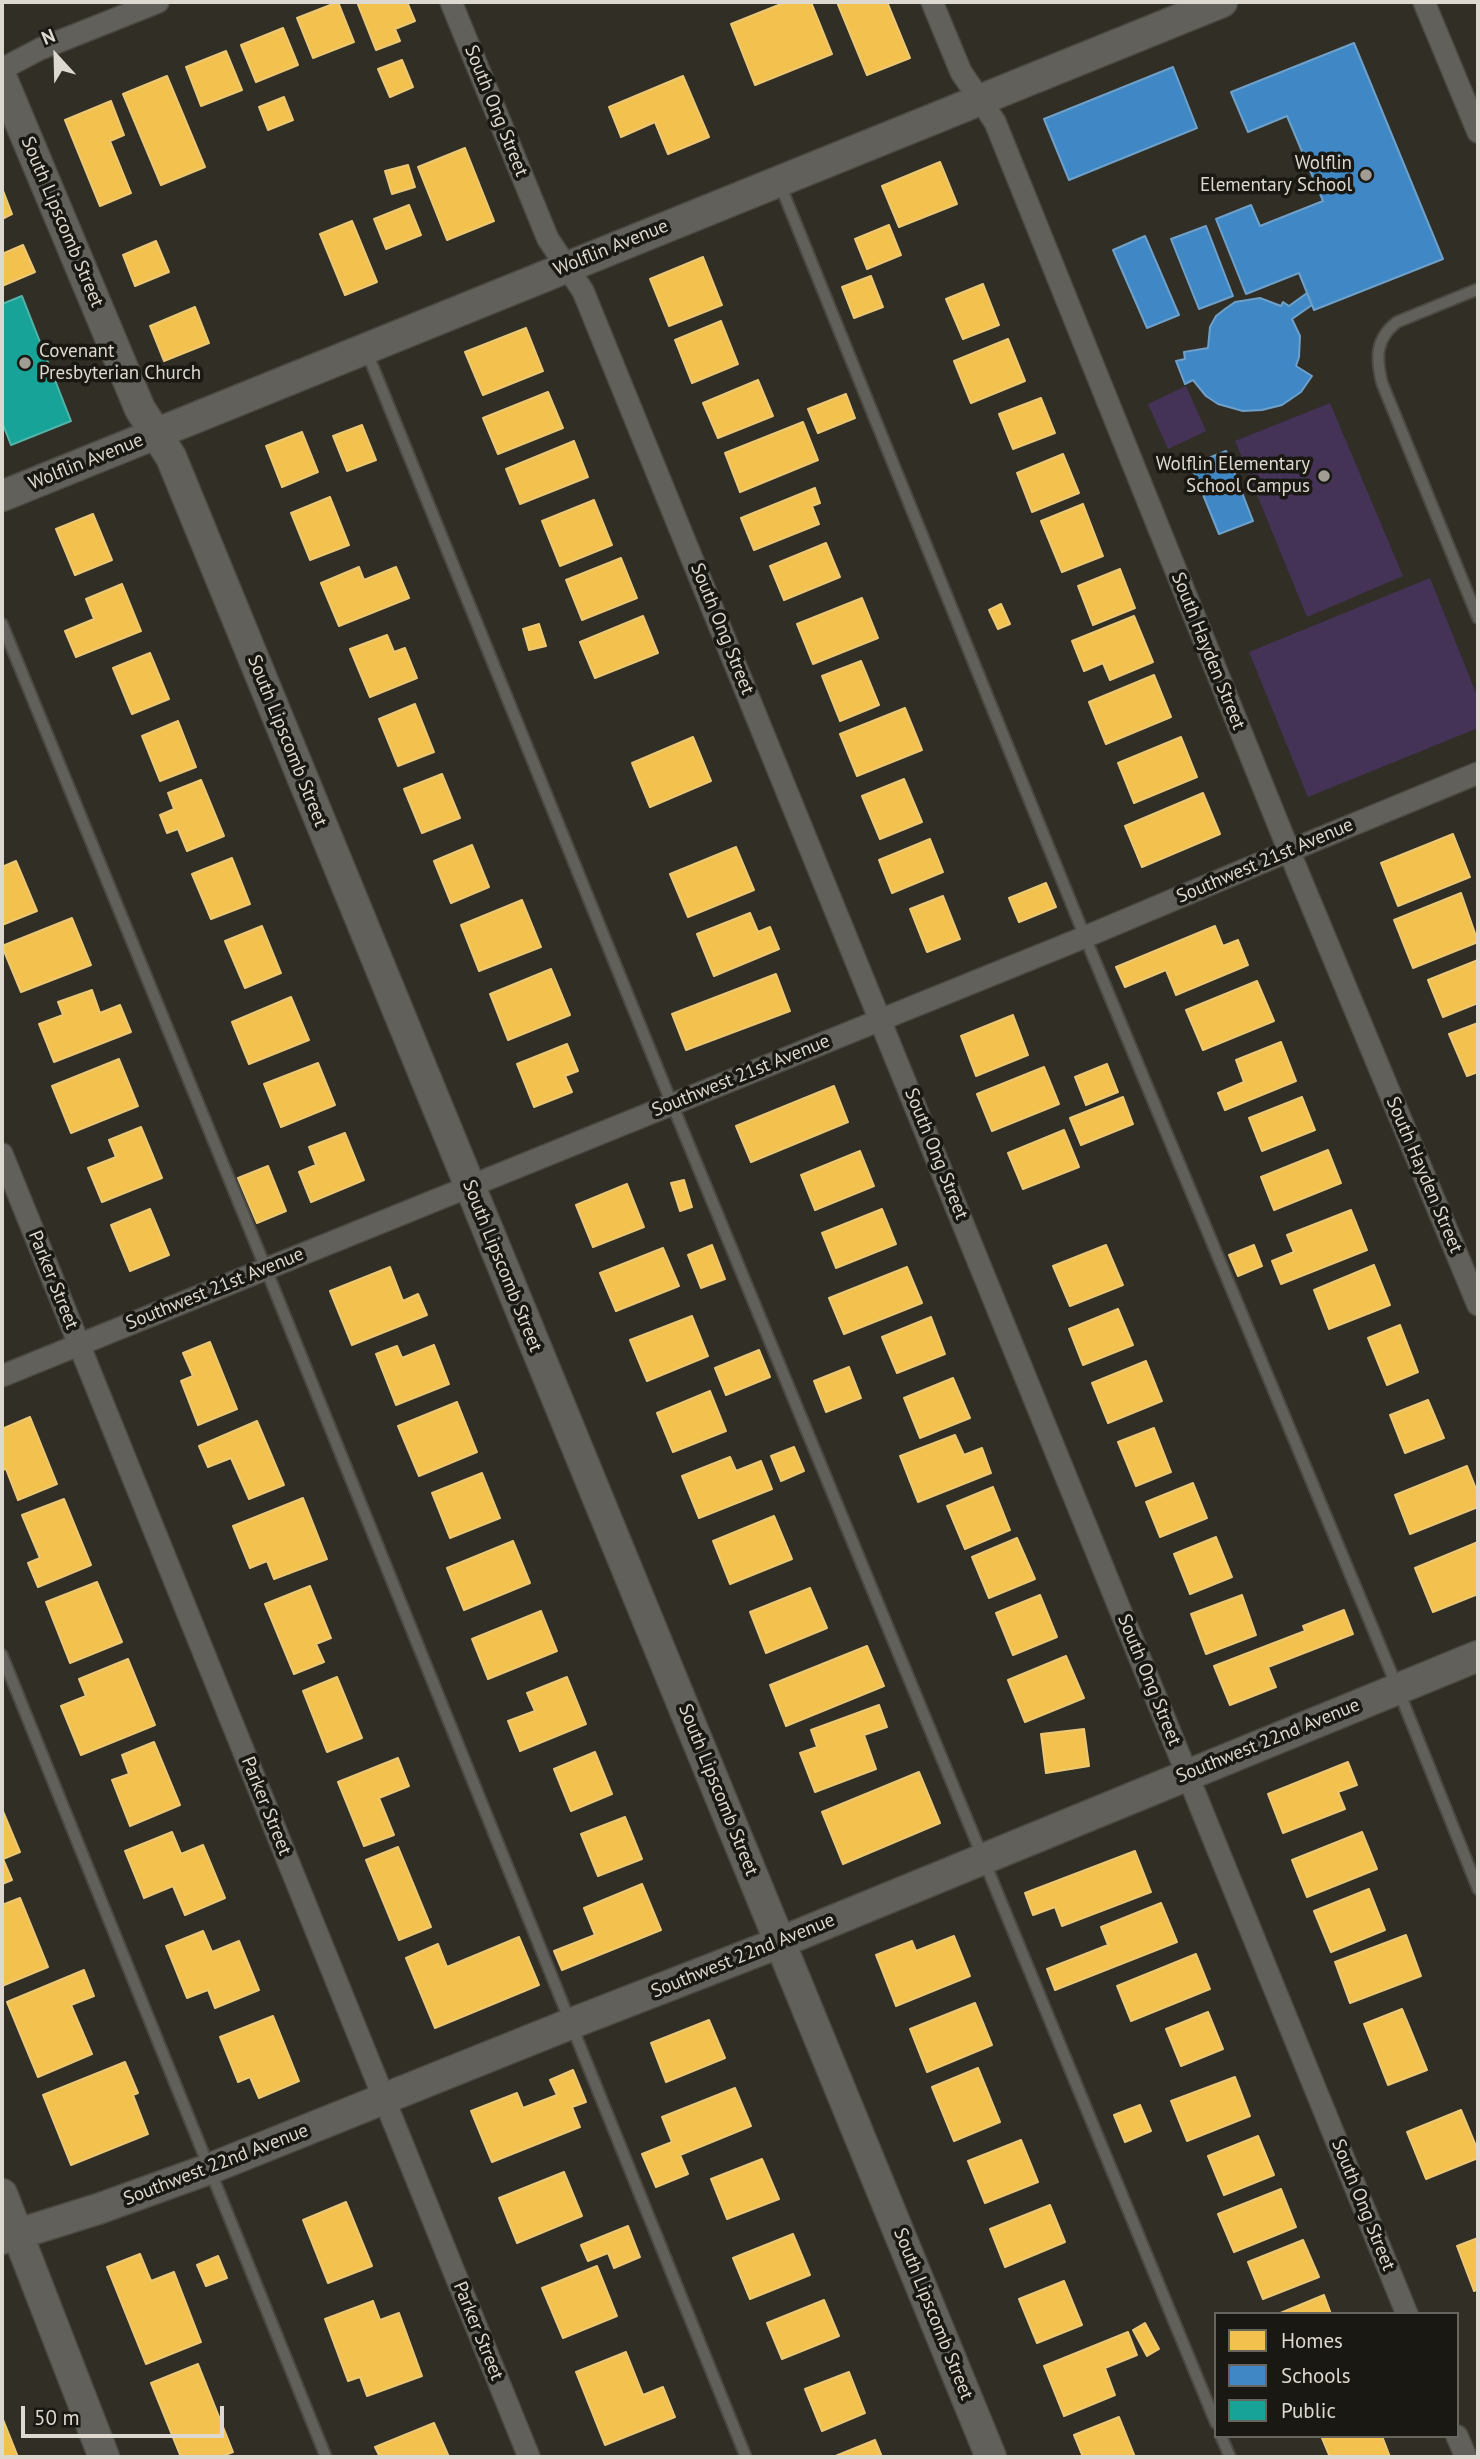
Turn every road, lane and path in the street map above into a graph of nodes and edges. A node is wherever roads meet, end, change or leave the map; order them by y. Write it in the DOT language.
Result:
graph roads {
  1 [pos="158,2"];
  2 [pos="452,2"];
  3 [pos="932,2"];
  4 [pos="1222,2"];
  5 [pos="1424,2"];
  6 [pos="2,69"];
  7 [pos="2,79"];
  8 [pos="979,98"];
  9 [pos="1478,132"];
  10 [pos="778,180"];
  11 [pos="567,266"];
  12 [pos="1478,289"];
  13 [pos="366,349"];
  14 [pos="156,434"];
  15 [pos="2,496"];
  16 [pos="1478,618"];
  17 [pos="2,624"];
  18 [pos="1478,774"];
  19 [pos="1289,850"];
  20 [pos="1085,937"];
  21 [pos="881,1020"];
  22 [pos="672,1104"];
  23 [pos="2,1154"];
  24 [pos="468,1185"];
  25 [pos="266,1269"];
  26 [pos="1478,1305"];
  27 [pos="80,1344"];
  28 [pos="2,1376"];
  29 [pos="2,1656"];
  30 [pos="1478,1656"];
  31 [pos="1398,1689"];
  32 [pos="1187,1774"];
  33 [pos="984,1858"];
  34 [pos="1478,1889"];
  35 [pos="781,1942"];
  36 [pos="569,2024"];
  37 [pos="384,2099"];
  38 [pos="209,2169"];
  39 [pos="2,2194"];
  40 [pos="10,2237"];
  41 [pos="1406,2312"];
  42 [pos="1214,2418"];
  43 [pos="1222,2438"];
  44 [pos="1458,2438"];
  45 [pos="104,2457"];
  46 [pos="326,2457"];
  47 [pos="529,2457"];
  48 [pos="746,2457"];
  49 [pos="991,2457"];
  50 [pos="1230,2457"];
  51 [pos="1466,2457"];
  1 -- 6 [label="street"];
  2 -- 11 [label="street, South Ong Street"];
  3 -- 8 [label="street, South Hayden Street"];
  4 -- 8 [label="street, Wolflin Avenue"];
  5 -- 9 [label="street"];
  7 -- 14 [label="street, South Lipscomb Street"];
  8 -- 10 [label="street, Wolflin Avenue"];
  8 -- 19 [label="street, South Hayden Street"];
  10 -- 11 [label="street, Wolflin Avenue"];
  10 -- 20 [label="lane"];
  11 -- 13 [label="street, Wolflin Avenue"];
  11 -- 21 [label="street, South Ong Street"];
  12 -- 16 [label="lane"];
  13 -- 14 [label="street, Wolflin Avenue"];
  13 -- 22 [label="lane"];
  14 -- 15 [label="street, Wolflin Avenue"];
  14 -- 24 [label="street, South Lipscomb Street"];
  17 -- 25 [label="lane"];
  18 -- 19 [label="street, Southwest 21st Avenue"];
  19 -- 20 [label="street, Southwest 21st Avenue"];
  19 -- 26 [label="street, South Hayden Street"];
  20 -- 21 [label="street, Southwest 21st Avenue"];
  20 -- 31 [label="lane"];
  21 -- 22 [label="street, Southwest 21st Avenue"];
  21 -- 32 [label="street, South Ong Street"];
  22 -- 24 [label="street, Southwest 21st Avenue"];
  22 -- 33 [label="lane"];
  23 -- 27 [label="street, Parker Street"];
  24 -- 25 [label="street, Southwest 21st Avenue"];
  24 -- 35 [label="street, South Lipscomb Street"];
  25 -- 27 [label="street, Southwest 21st Avenue"];
  25 -- 36 [label="lane"];
  27 -- 28 [label="street, Southwest 21st Avenue"];
  27 -- 37 [label="street, Parker Street"];
  29 -- 38 [label="lane"];
  30 -- 31 [label="street, Southwest 22nd Avenue"];
  31 -- 32 [label="street, Southwest 22nd Avenue"];
  31 -- 34 [label="lane"];
  32 -- 33 [label="street, Southwest 22nd Avenue"];
  32 -- 41 [label="street, South Ong Street"];
  33 -- 35 [label="street, Southwest 22nd Avenue"];
  33 -- 42 [label="lane"];
  35 -- 36 [label="street, Southwest 22nd Avenue"];
  35 -- 49 [label="street, South Lipscomb Street"];
  36 -- 37 [label="street, Southwest 22nd Avenue"];
  36 -- 48 [label="lane"];
  37 -- 38 [label="street, Southwest 22nd Avenue"];
  37 -- 47 [label="street, Parker Street"];
  38 -- 40 [label="street, Southwest 22nd Avenue"];
  38 -- 46 [label="lane"];
  39 -- 40 [label="street"];
  40 -- 45 [label="street"];
  43 -- 50 [label="lane"];
  44 -- 51 [label="street"];
}
